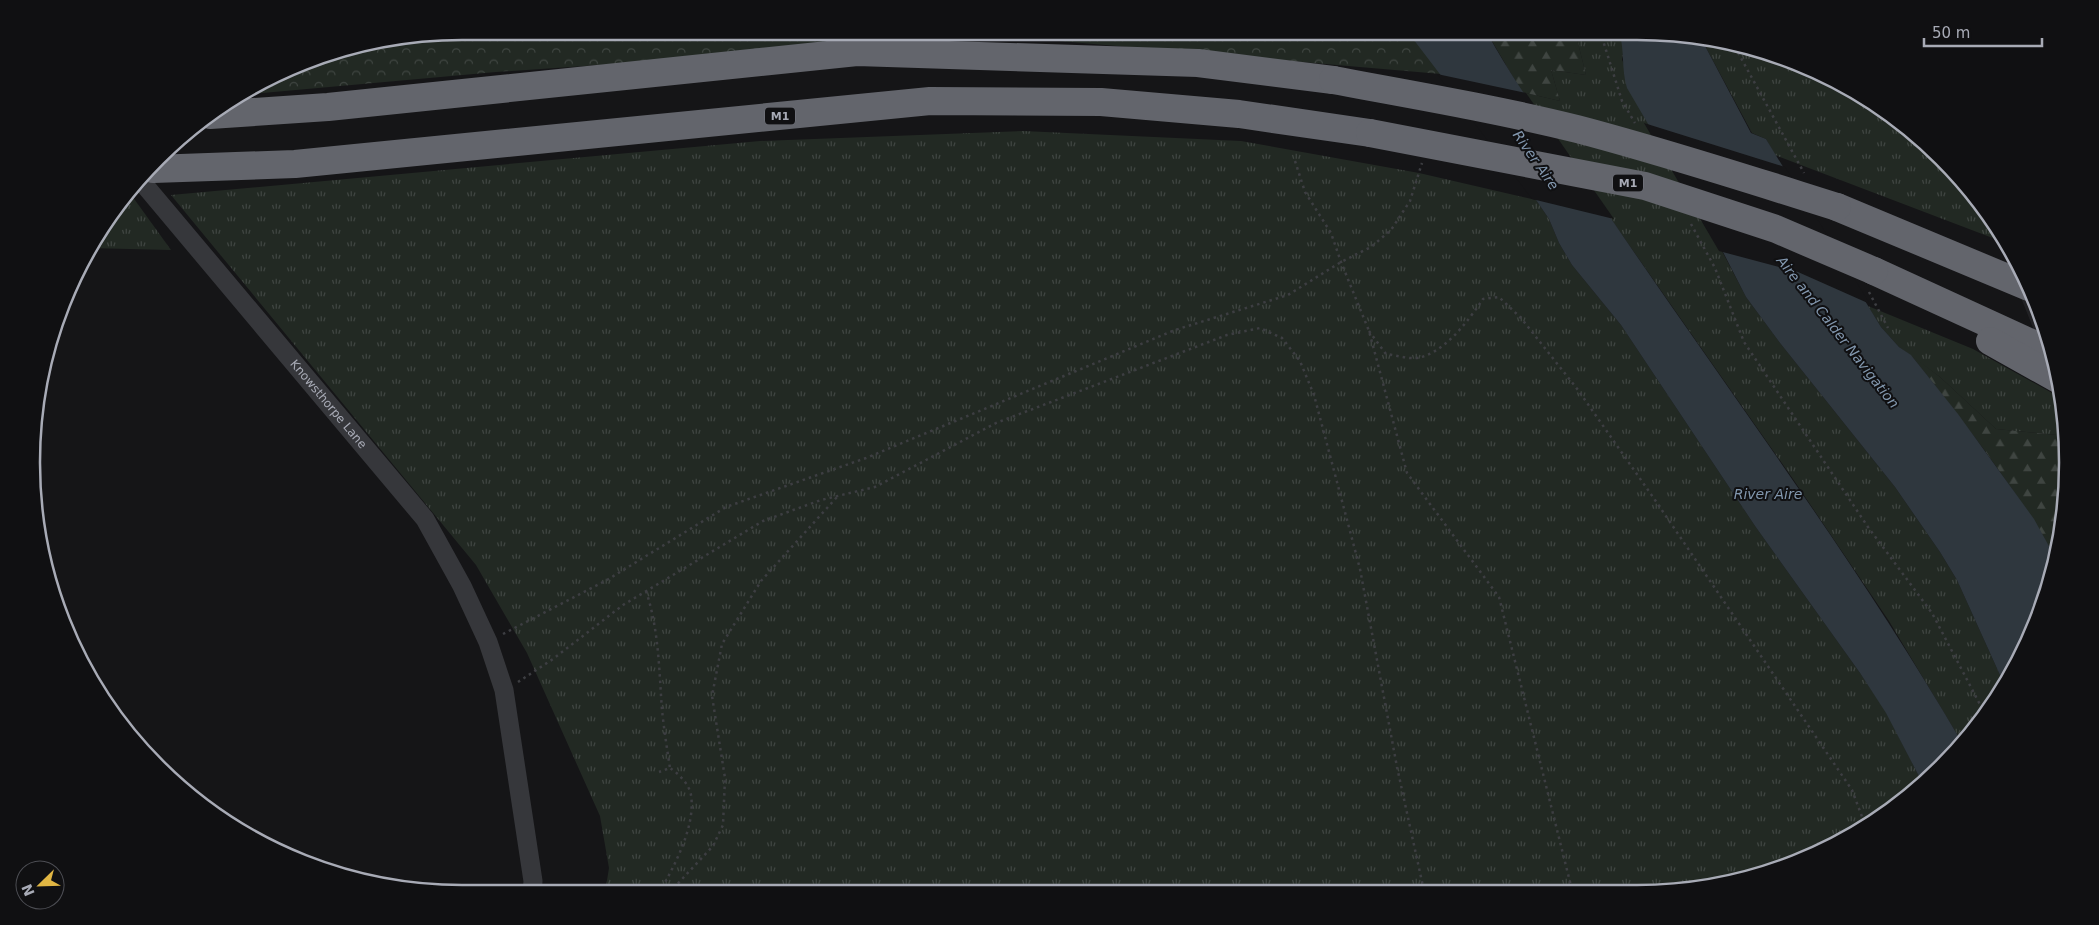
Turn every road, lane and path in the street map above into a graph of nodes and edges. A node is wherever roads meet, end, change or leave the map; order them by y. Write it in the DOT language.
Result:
graph roads {
  1 [pos="1603,40"];
  2 [pos="224,114"];
  3 [pos="1636,126"];
  4 [pos="1295,161"];
  5 [pos="1422,163"];
  6 [pos="159,169"];
  7 [pos="144,185"];
  8 [pos="1687,218"];
  9 [pos="1341,262"];
  10 [pos="2018,282"];
  11 [pos="1369,331"];
  12 [pos="2047,361"];
  13 [pos="838,496"];
  14 [pos="645,591"];
  15 [pos="488,642"];
  16 [pos="504,690"];
  17 [pos="1981,707"];
  18 [pos="670,768"];
  19 [pos="658,772"];
  20 [pos="1863,819"];
  21 [pos="533,885"];
  22 [pos="664,885"];
  23 [pos="676,885"];
  24 [pos="1423,885"];
  25 [pos="1571,885"];
  1 -- 3 [label="path"];
  2 -- 10 [label="highway, bridge"];
  4 -- 9 [label="path"];
  5 -- 9 [label="path"];
  6 -- 12 [label="highway, M1, bridge"];
  7 -- 15 [label="street, Knowsthorpe Lane"];
  8 -- 17 [label="path"];
  9 -- 11 [label="path"];
  9 -- 15 [label="path"];
  11 -- 20 [label="path"];
  11 -- 25 [label="path"];
  13 -- 14 [label="path"];
  13 -- 23 [label="path"];
  13 -- 24 [label="path"];
  14 -- 16 [label="path"];
  14 -- 18 [label="path"];
  15 -- 16 [label="street, Knowsthorpe Lane"];
  16 -- 21 [label="street, Knowsthorpe Lane"];
  18 -- 19 [label="path"];
  18 -- 22 [label="path"];
}
